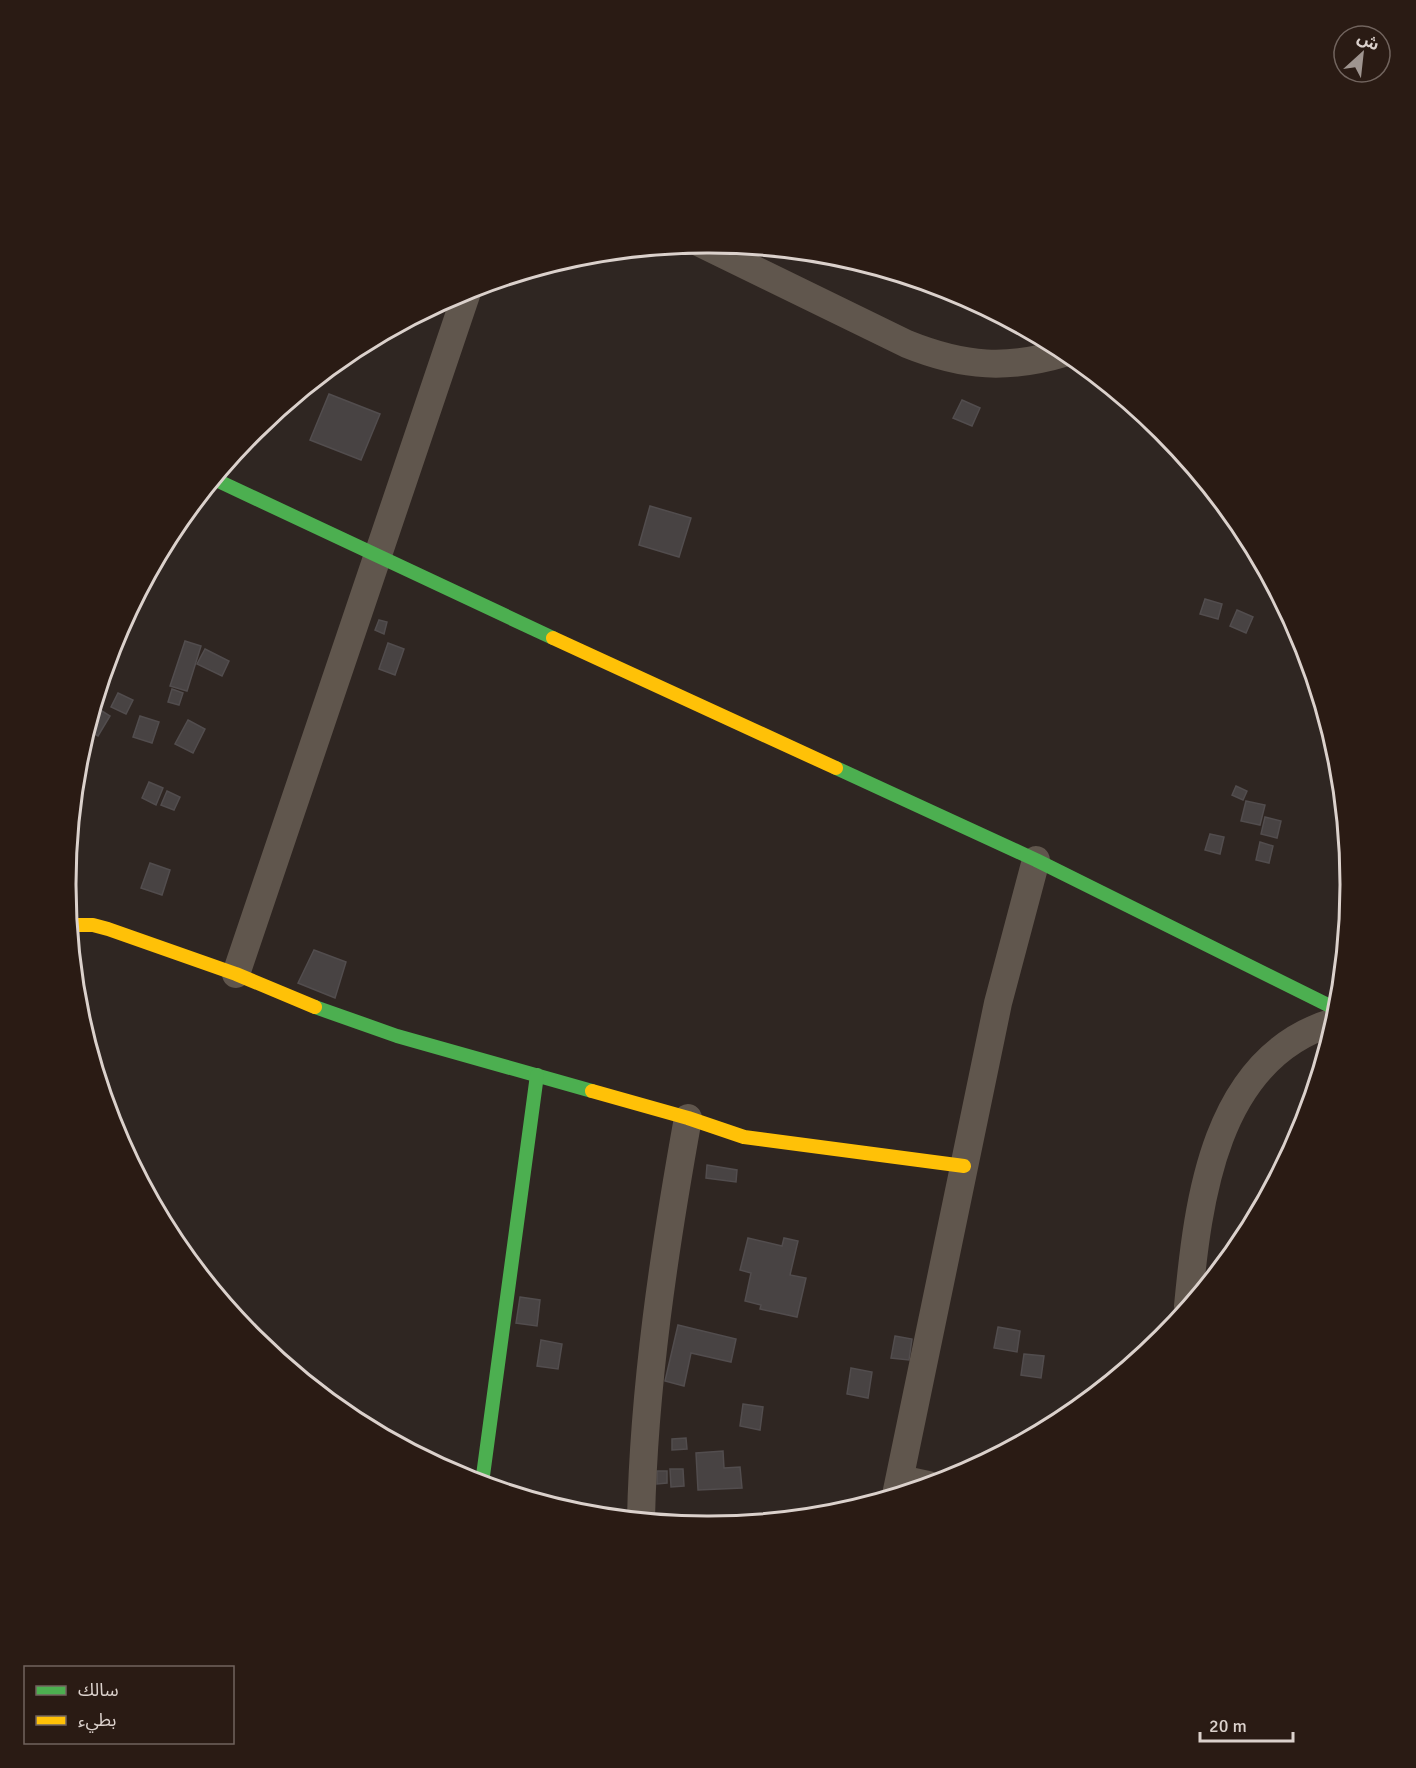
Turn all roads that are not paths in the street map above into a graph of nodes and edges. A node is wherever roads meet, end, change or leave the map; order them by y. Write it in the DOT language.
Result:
graph roads {
  1 [pos="721,253"];
  2 [pos="464,302"];
  3 [pos="1054,356"];
  4 [pos="221,482"];
  5 [pos="377,556"];
  6 [pos="1036,860"];
  7 [pos="78,925"];
  8 [pos="236,974"];
  9 [pos="1327,1005"];
  10 [pos="1323,1027"];
  11 [pos="537,1076"];
  12 [pos="688,1118"];
  13 [pos="964,1166"];
  14 [pos="1189,1292"];
  15 [pos="483,1474"];
  16 [pos="898,1486"];
  17 [pos="642,1512"];
  1 -- 3 [label="street"];
  2 -- 5 [label="street"];
  4 -- 5 [label="street"];
  5 -- 6 [label="street"];
  5 -- 8 [label="street"];
  6 -- 9 [label="street"];
  6 -- 13 [label="street"];
  7 -- 8 [label="street"];
  8 -- 11 [label="street"];
  10 -- 14 [label="street"];
  11 -- 12 [label="street"];
  11 -- 15 [label="street"];
  12 -- 13 [label="street"];
  12 -- 17 [label="street"];
  13 -- 16 [label="street"];
}
